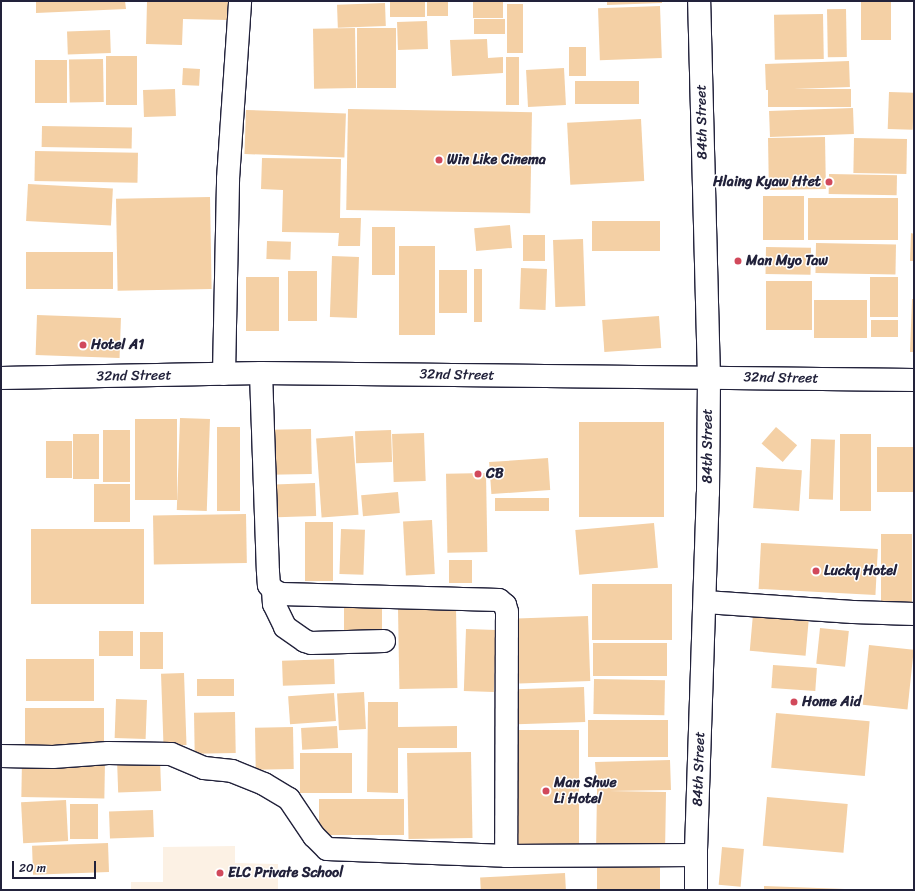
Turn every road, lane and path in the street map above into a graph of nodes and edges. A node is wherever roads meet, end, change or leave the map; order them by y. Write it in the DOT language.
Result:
graph roads {
  1 [pos="240,1"];
  2 [pos="699,1"];
  3 [pos="261,373"];
  4 [pos="224,374"];
  5 [pos="1,378"];
  6 [pos="709,378"];
  7 [pos="914,380"];
  8 [pos="273,590"];
  9 [pos="705,602"];
  10 [pos="914,614"];
  11 [pos="384,641"];
  12 [pos="1,756"];
  13 [pos="696,855"];
  14 [pos="506,856"];
  15 [pos="696,890"];
  1 -- 4 [label="street"];
  2 -- 6 [label="street, 84th Street"];
  3 -- 4 [label="street, 32nd Street"];
  3 -- 6 [label="street, 32nd Street"];
  3 -- 8 [label="street"];
  4 -- 5 [label="street, 32nd Street"];
  6 -- 7 [label="street, 32nd Street"];
  6 -- 9 [label="street, 84th Street"];
  8 -- 11 [label="street"];
  8 -- 14 [label="street"];
  9 -- 10 [label="street"];
  9 -- 13 [label="street, 84th Street"];
  12 -- 14 [label="street"];
  13 -- 14 [label="street"];
  13 -- 15 [label="street, 84th Street"];
}
